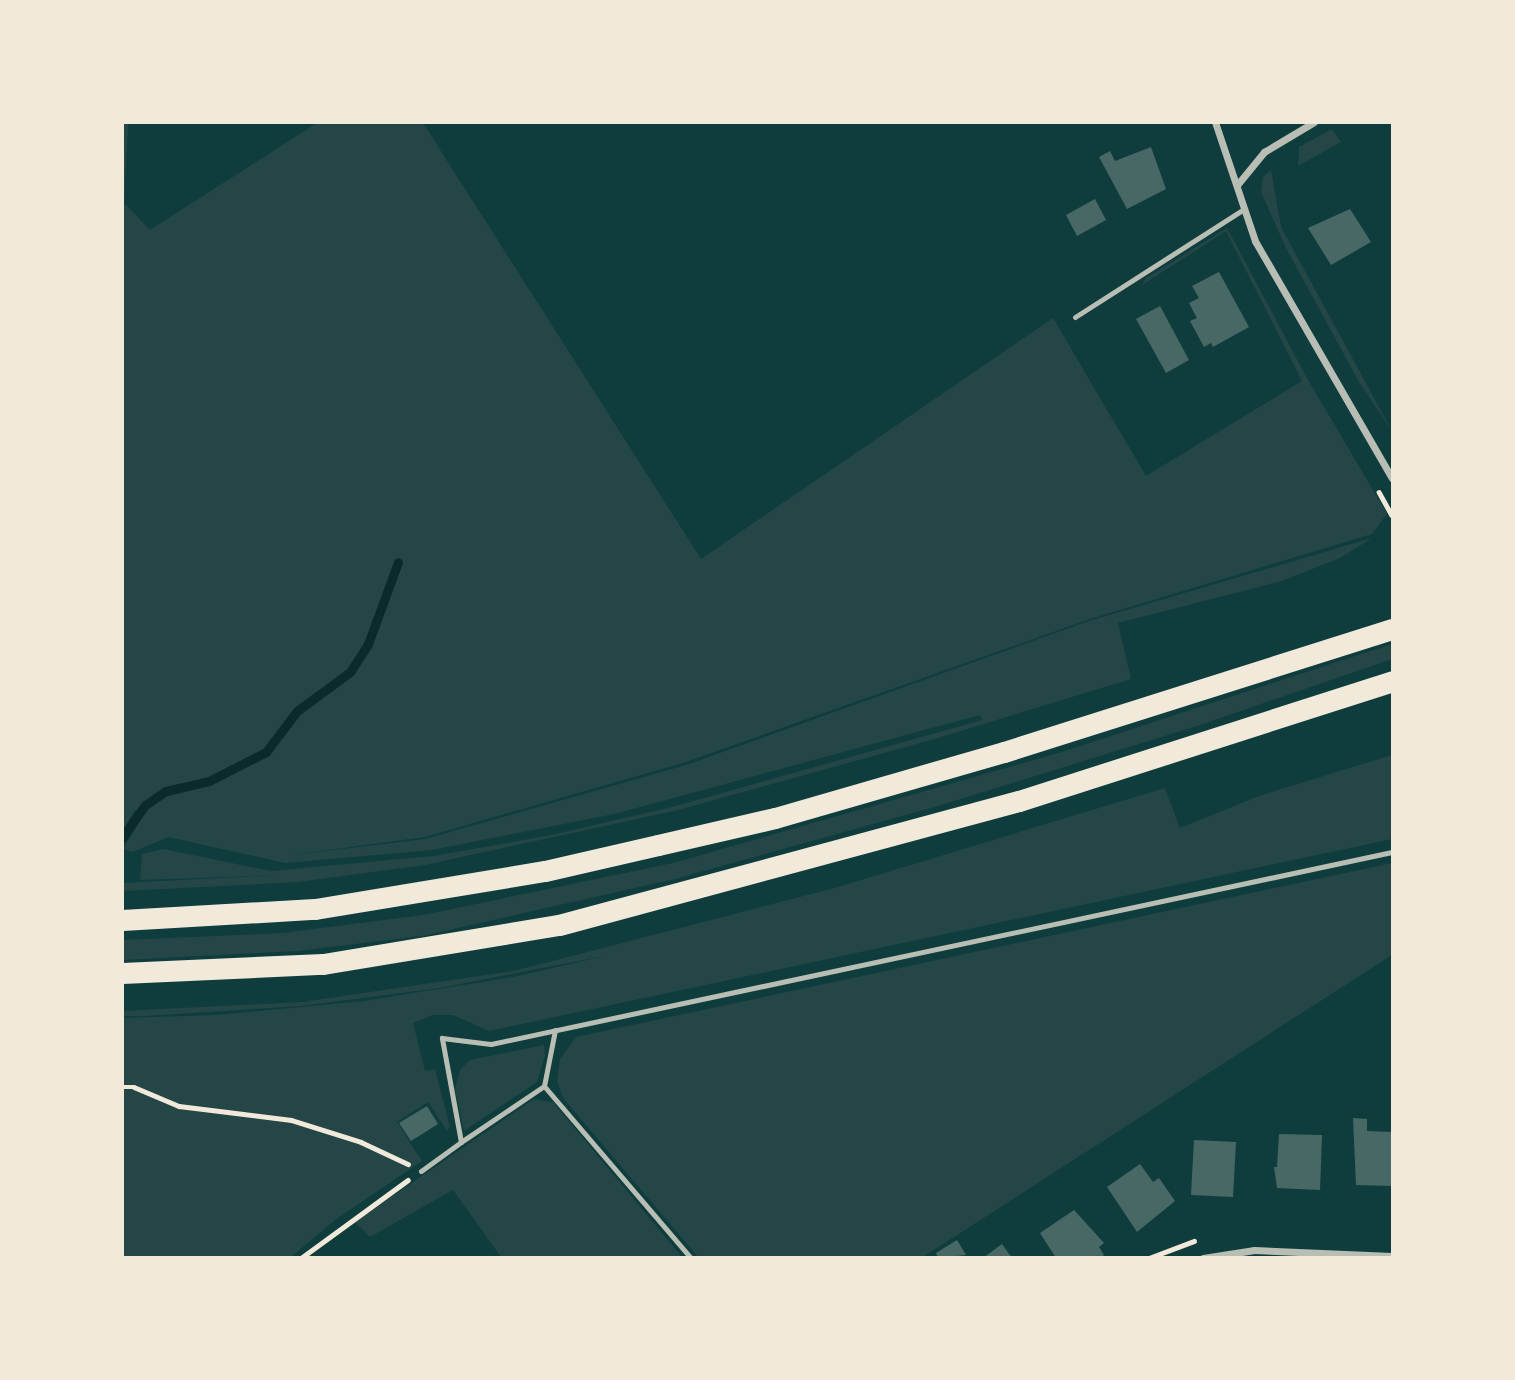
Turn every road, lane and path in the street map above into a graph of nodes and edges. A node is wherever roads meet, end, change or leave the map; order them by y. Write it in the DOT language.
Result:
graph roads {
  1 [pos="1214,122"];
  2 [pos="1314,122"];
  3 [pos="1237,185"];
  4 [pos="1242,210"];
  5 [pos="1075,317"];
  6 [pos="1392,478"];
  7 [pos="1387,505"];
  8 [pos="1392,515"];
  9 [pos="1392,629"];
  10 [pos="1392,681"];
  11 [pos="1392,852"];
  12 [pos="122,920"];
  13 [pos="122,973"];
  14 [pos="555,1030"];
  15 [pos="544,1086"];
  16 [pos="122,1087"];
  17 [pos="461,1142"];
  18 [pos="421,1171"];
  19 [pos="1392,1256"];
  20 [pos="301,1258"];
  21 [pos="691,1258"];
  22 [pos="1202,1258"];
  1 -- 3 [label="street"];
  2 -- 3 [label="street"];
  3 -- 4 [label="street"];
  4 -- 5 [label="lane"];
  4 -- 6 [label="street"];
  7 -- 8 [label="path"];
  9 -- 12 [label="highway"];
  10 -- 13 [label="highway"];
  11 -- 14 [label="lane"];
  14 -- 15 [label="lane"];
  14 -- 17 [label="lane"];
  15 -- 17 [label="lane"];
  15 -- 21 [label="lane"];
  16 -- 18 [label="path"];
  17 -- 18 [label="lane"];
  18 -- 20 [label="path"];
  19 -- 22 [label="street"];
}
